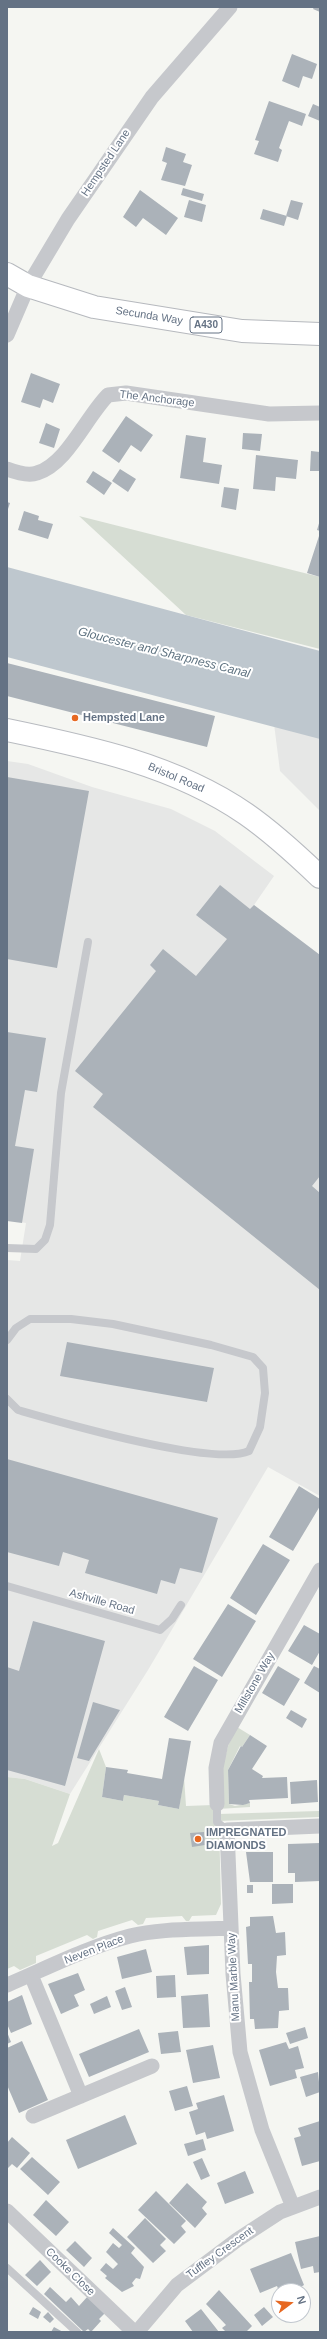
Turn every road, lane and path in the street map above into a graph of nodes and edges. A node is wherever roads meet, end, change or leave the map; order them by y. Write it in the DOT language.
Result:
graph roads {
  1 [pos="230,7"];
  2 [pos="7,274"];
  3 [pos="28,286"];
  4 [pos="320,334"];
  5 [pos="7,336"];
  6 [pos="320,413"];
  7 [pos="7,469"];
  8 [pos="7,730"];
  9 [pos="320,877"];
  10 [pos="88,942"];
  11 [pos="7,1248"];
  12 [pos="7,1340"];
  13 [pos="7,1399"];
  14 [pos="320,1570"];
  15 [pos="7,1586"];
  16 [pos="181,1605"];
  17 [pos="217,1804"];
  18 [pos="320,1826"];
  19 [pos="228,1830"];
  20 [pos="231,1928"];
  21 [pos="31,1974"];
  22 [pos="7,1985"];
  23 [pos="152,2066"];
  24 [pos="81,2096"];
  25 [pos="33,2116"];
  26 [pos="320,2197"];
  27 [pos="293,2206"];
  28 [pos="7,2211"];
  29 [pos="7,2268"];
  30 [pos="77,2332"];
  31 [pos="134,2332"];
  32 [pos="137,2332"];
  1 -- 3 [label="street, Hempsted Lane"];
  2 -- 3 [label="street, Secunda Way / A430"];
  3 -- 4 [label="street, Secunda Way / A430"];
  3 -- 5 [label="street, Hempsted Lane"];
  6 -- 7 [label="street, The Anchorage"];
  8 -- 9 [label="street, Bristol Road"];
  10 -- 11 [label="lane"];
  12 -- 13 [label="lane"];
  14 -- 17 [label="street, Millstone Way"];
  15 -- 16 [label="lane, Ashville Road"];
  17 -- 19 [label="lane"];
  18 -- 19 [label="street"];
  19 -- 20 [label="street, Manu Marble Way"];
  20 -- 21 [label="street, Neven Place"];
  20 -- 27 [label="street, Manu Marble Way"];
  21 -- 22 [label="street, Neven Place"];
  21 -- 24 [label="street"];
  23 -- 24 [label="street"];
  24 -- 25 [label="street"];
  26 -- 27 [label="street, Tuffley Crescent"];
  27 -- 32 [label="street, Tuffley Crescent"];
  28 -- 31 [label="street, Cooke Close"];
  29 -- 30 [label="lane"];
}
